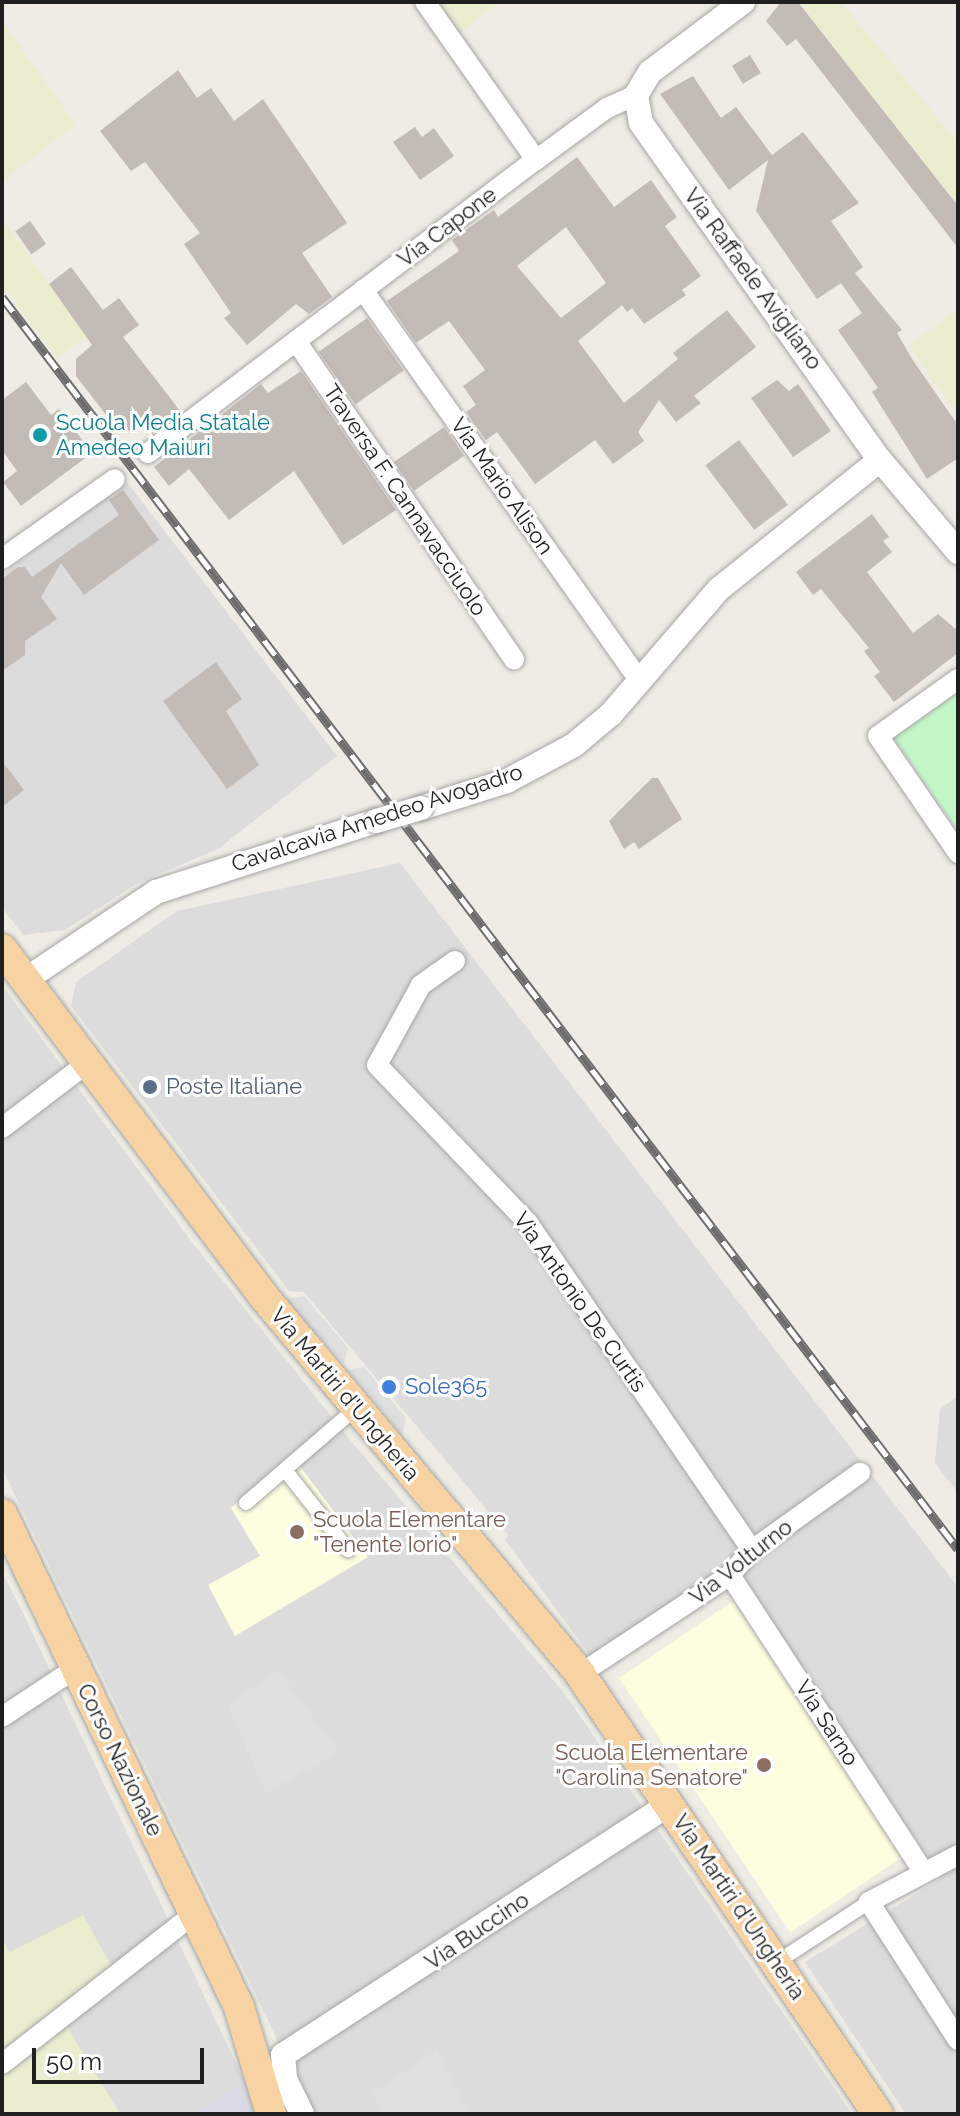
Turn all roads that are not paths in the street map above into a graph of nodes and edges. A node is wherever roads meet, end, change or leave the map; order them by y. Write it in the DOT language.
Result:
graph roads {
  1 [pos="425,2"];
  2 [pos="743,2"];
  3 [pos="636,95"];
  4 [pos="536,160"];
  5 [pos="363,290"];
  6 [pos="296,341"];
  7 [pos="148,453"];
  8 [pos="880,460"];
  9 [pos="115,479"];
  10 [pos="958,552"];
  11 [pos="2,559"];
  12 [pos="514,659"];
  13 [pos="958,679"];
  14 [pos="640,681"];
  15 [pos="958,853"];
  16 [pos="2,949"];
  17 [pos="455,961"];
  18 [pos="25,980"];
  19 [pos="86,1064"];
  20 [pos="2,1128"];
  21 [pos="356,1408"];
  22 [pos="285,1470"];
  23 [pos="860,1473"];
  24 [pos="246,1503"];
  25 [pos="2,1514"];
  26 [pos="348,1550"];
  27 [pos="752,1550"];
  28 [pos="730,1575"];
  29 [pos="76,1668"];
  30 [pos="580,1674"];
  31 [pos="2,1717"];
  32 [pos="669,1804"];
  33 [pos="958,1855"];
  34 [pos="922,1870"];
  35 [pos="869,1902"];
  36 [pos="194,1914"];
  37 [pos="777,1962"];
  38 [pos="239,2007"];
  39 [pos="958,2040"];
  40 [pos="283,2055"];
  41 [pos="2,2064"];
  42 [pos="271,2114"];
  43 [pos="302,2114"];
  44 [pos="878,2114"];
  1 -- 4 [label="street"];
  2 -- 3 [label="street, Via Capone"];
  3 -- 4 [label="street, Via Capone"];
  3 -- 8 [label="street, Via Raffaele Avigliano"];
  4 -- 5 [label="street, Via Capone"];
  5 -- 6 [label="street, Via Capone"];
  5 -- 14 [label="street, Via Mario Alison"];
  6 -- 7 [label="street, Via Capone"];
  6 -- 12 [label="street, Traversa F. Cannavacciuolo"];
  8 -- 10 [label="street, Via Raffaele Avigliano"];
  8 -- 14 [label="street, Cavalcavia Amedeo Avogadro"];
  9 -- 11 [label="street"];
  13 -- 15 [label="street"];
  14 -- 18 [label="street, Cavalcavia Amedeo Avogadro, bridge"];
  16 -- 18 [label="main road, Via Martiri d'Ungheria"];
  17 -- 27 [label="street, Via Antonio De Curtis"];
  18 -- 19 [label="main road, Via Martiri d'Ungheria"];
  19 -- 20 [label="street"];
  19 -- 21 [label="main road, Via Martiri d'Ungheria"];
  21 -- 22 [label="street"];
  21 -- 30 [label="main road, Via Martiri d'Ungheria"];
  22 -- 24 [label="street"];
  22 -- 26 [label="street"];
  23 -- 27 [label="street, Via Volturno"];
  25 -- 29 [label="main road, Corso Nazionale"];
  27 -- 28 [label="street, Via Volturno"];
  28 -- 30 [label="street, Via Volturno"];
  28 -- 34 [label="street, Via Sarno"];
  29 -- 31 [label="street"];
  29 -- 36 [label="main road, Corso Nazionale"];
  30 -- 32 [label="main road, Via Martiri d'Ungheria"];
  32 -- 37 [label="main road, Via Martiri d'Ungheria"];
  32 -- 40 [label="street, Via Buccino"];
  33 -- 34 [label="street"];
  34 -- 35 [label="street"];
  35 -- 37 [label="street"];
  35 -- 39 [label="street"];
  36 -- 38 [label="main road, Corso Nazionale"];
  36 -- 41 [label="street"];
  37 -- 44 [label="main road, Via Martiri d'Ungheria"];
  38 -- 40 [label="street, Corso Nazionale"];
  38 -- 42 [label="main road, Corso Nazionale"];
  40 -- 43 [label="street"];
}
